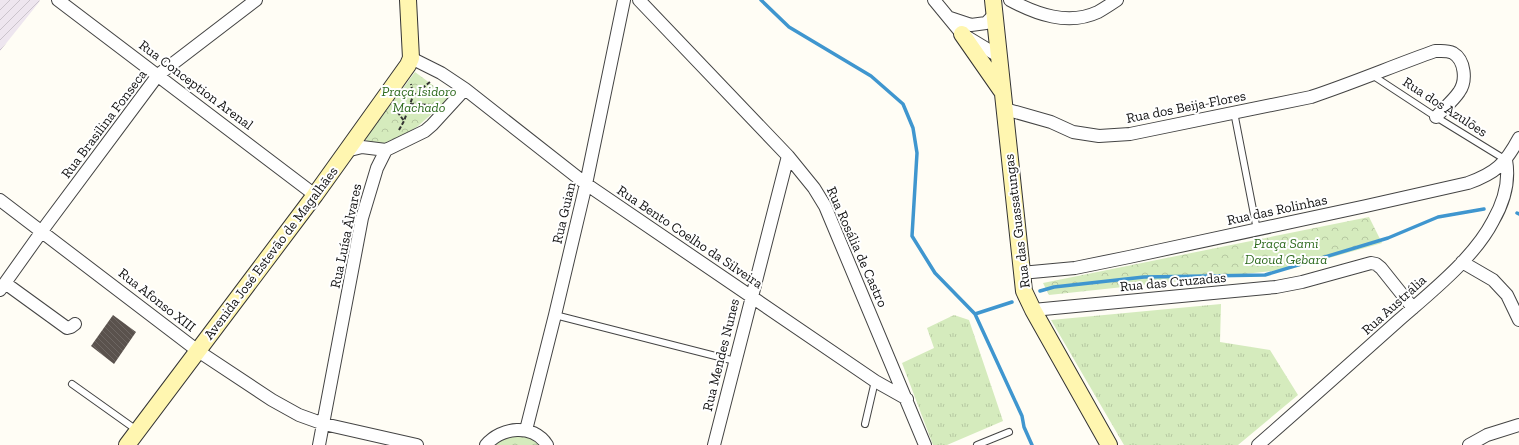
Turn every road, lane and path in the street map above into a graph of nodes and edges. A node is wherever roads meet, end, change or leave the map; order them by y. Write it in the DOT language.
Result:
graph roads {
  1 [pos="58,0"];
  2 [pos="256,0"];
  3 [pos="408,0"];
  4 [pos="624,0"];
  5 [pos="639,0"];
  6 [pos="934,0"];
  7 [pos="1010,0"];
  8 [pos="1116,0"];
  9 [pos="994,8"];
  10 [pos="950,18"];
  11 [pos="962,34"];
  12 [pos="1000,57"];
  13 [pos="409,61"];
  14 [pos="441,73"];
  15 [pos="1371,74"];
  16 [pos="158,75"];
  17 [pos="465,89"];
  18 [pos="413,96"];
  19 [pos="1004,101"];
  20 [pos="410,104"];
  21 [pos="449,107"];
  22 [pos="1234,112"];
  23 [pos="1436,117"];
  24 [pos="1519,138"];
  25 [pos="386,150"];
  26 [pos="346,151"];
  27 [pos="788,156"];
  28 [pos="1512,157"];
  29 [pos="586,184"];
  30 [pos="315,195"];
  31 [pos="0,200"];
  32 [pos="1257,230"];
  33 [pos="42,231"];
  34 [pos="1462,262"];
  35 [pos="1021,274"];
  36 [pos="2,286"];
  37 [pos="751,297"];
  38 [pos="1413,308"];
  39 [pos="1033,310"];
  40 [pos="555,315"];
  41 [pos="1519,320"];
  42 [pos="75,324"];
  43 [pos="198,351"];
  44 [pos="735,361"];
  45 [pos="875,381"];
  46 [pos="72,384"];
  47 [pos="907,399"];
  48 [pos="324,424"];
  49 [pos="865,424"];
  50 [pos="1519,425"];
  51 [pos="526,430"];
  52 [pos="138,431"];
  53 [pos="1010,432"];
  54 [pos="127,445"];
  55 [pos="319,445"];
  56 [pos="417,445"];
  57 [pos="486,445"];
  58 [pos="547,445"];
  59 [pos="714,445"];
  60 [pos="926,445"];
  61 [pos="977,445"];
  62 [pos="1109,445"];
  63 [pos="1258,445"];
  64 [pos="1469,445"];
  1 -- 16 [label="street, Rua Conception Arenal"];
  2 -- 16 [label="street, Rua Brasilina Fonseca"];
  3 -- 13 [label="street"];
  4 -- 29 [label="street, Rua Guian"];
  5 -- 27 [label="street, Rua Rosália de Castro"];
  6 -- 10 [label="street"];
  7 -- 8 [label="street"];
  9 -- 10 [label="street"];
  9 -- 12 [label="street, Rua das Guassatungas"];
  10 -- 11 [label="street"];
  11 -- 12 [label="street"];
  11 -- 19 [label="street"];
  12 -- 19 [label="street, Rua das Guassatungas"];
  13 -- 14 [label="street"];
  13 -- 18 [label="path"];
  13 -- 26 [label="street, Avenida José Estevão de Magalhães"];
  14 -- 17 [label="street"];
  14 -- 18 [label="path"];
  15 -- 22 [label="street, Rua dos Beija-Flores"];
  15 -- 23 [label="lane, Rua dos Azulões"];
  15 -- 23 [label="street, Rua dos Beija-Flores"];
  16 -- 30 [label="street, Rua Conception Arenal"];
  16 -- 33 [label="street, Rua Brasilina Fonseca"];
  17 -- 21 [label="street"];
  17 -- 29 [label="street, Rua Bento Coelho da Silveira"];
  18 -- 20 [label="path"];
  19 -- 22 [label="street, Rua dos Beija-Flores"];
  19 -- 35 [label="street, Rua das Guassatungas"];
  20 -- 21 [label="path"];
  20 -- 25 [label="path"];
  21 -- 25 [label="street"];
  22 -- 32 [label="lane"];
  23 -- 28 [label="lane, Rua dos Azulões"];
  24 -- 28 [label="street, Rua das Rolinhas"];
  25 -- 26 [label="street"];
  25 -- 48 [label="street, Rua Luísa Álvares"];
  26 -- 30 [label="street, Avenida José Estevão de Magalhães"];
  27 -- 37 [label="street, Rua Mendes Nunes"];
  27 -- 47 [label="street, Rua Rosália de Castro"];
  28 -- 32 [label="street, Rua das Rolinhas"];
  28 -- 34 [label="street, Rua Austrália"];
  29 -- 37 [label="street, Rua Bento Coelho da Silveira"];
  29 -- 40 [label="street, Rua Guian"];
  30 -- 43 [label="street, Avenida José Estevão de Magalhães"];
  31 -- 33 [label="street, Rua Afonso XIII"];
  32 -- 35 [label="street, Rua das Rolinhas"];
  33 -- 36 [label="street, Rua Brasilina Fonseca"];
  33 -- 43 [label="street, Rua Afonso XIII"];
  34 -- 38 [label="street, Rua Austrália"];
  34 -- 41 [label="street"];
  35 -- 39 [label="street, Rua das Guassatungas"];
  36 -- 42 [label="street"];
  37 -- 44 [label="street, Rua Mendes Nunes"];
  37 -- 45 [label="street, Rua Bento Coelho da Silveira"];
  38 -- 39 [label="street, Rua das Cruzadas"];
  38 -- 63 [label="street, Rua Austrália"];
  39 -- 62 [label="street, Rua das Guassatungas"];
  40 -- 44 [label="lane"];
  40 -- 51 [label="street, Rua Guian"];
  43 -- 48 [label="street, Rua Afonso XIII"];
  43 -- 52 [label="street, Avenida José Estevão de Magalhães"];
  44 -- 59 [label="street, Rua Mendes Nunes"];
  45 -- 47 [label="street, Rua Bento Coelho da Silveira"];
  45 -- 49 [label="lane"];
  46 -- 52 [label="lane"];
  47 -- 60 [label="street, Rua Rosália de Castro"];
  48 -- 55 [label="street, Rua Luísa Álvares"];
  48 -- 56 [label="street, Rua Afonso XIII"];
  50 -- 64 [label="street"];
  51 -- 57 [label="street"];
  51 -- 58 [label="street"];
  52 -- 54 [label="street, Avenida José Estevão de Magalhães"];
  53 -- 61 [label="lane"];
}
